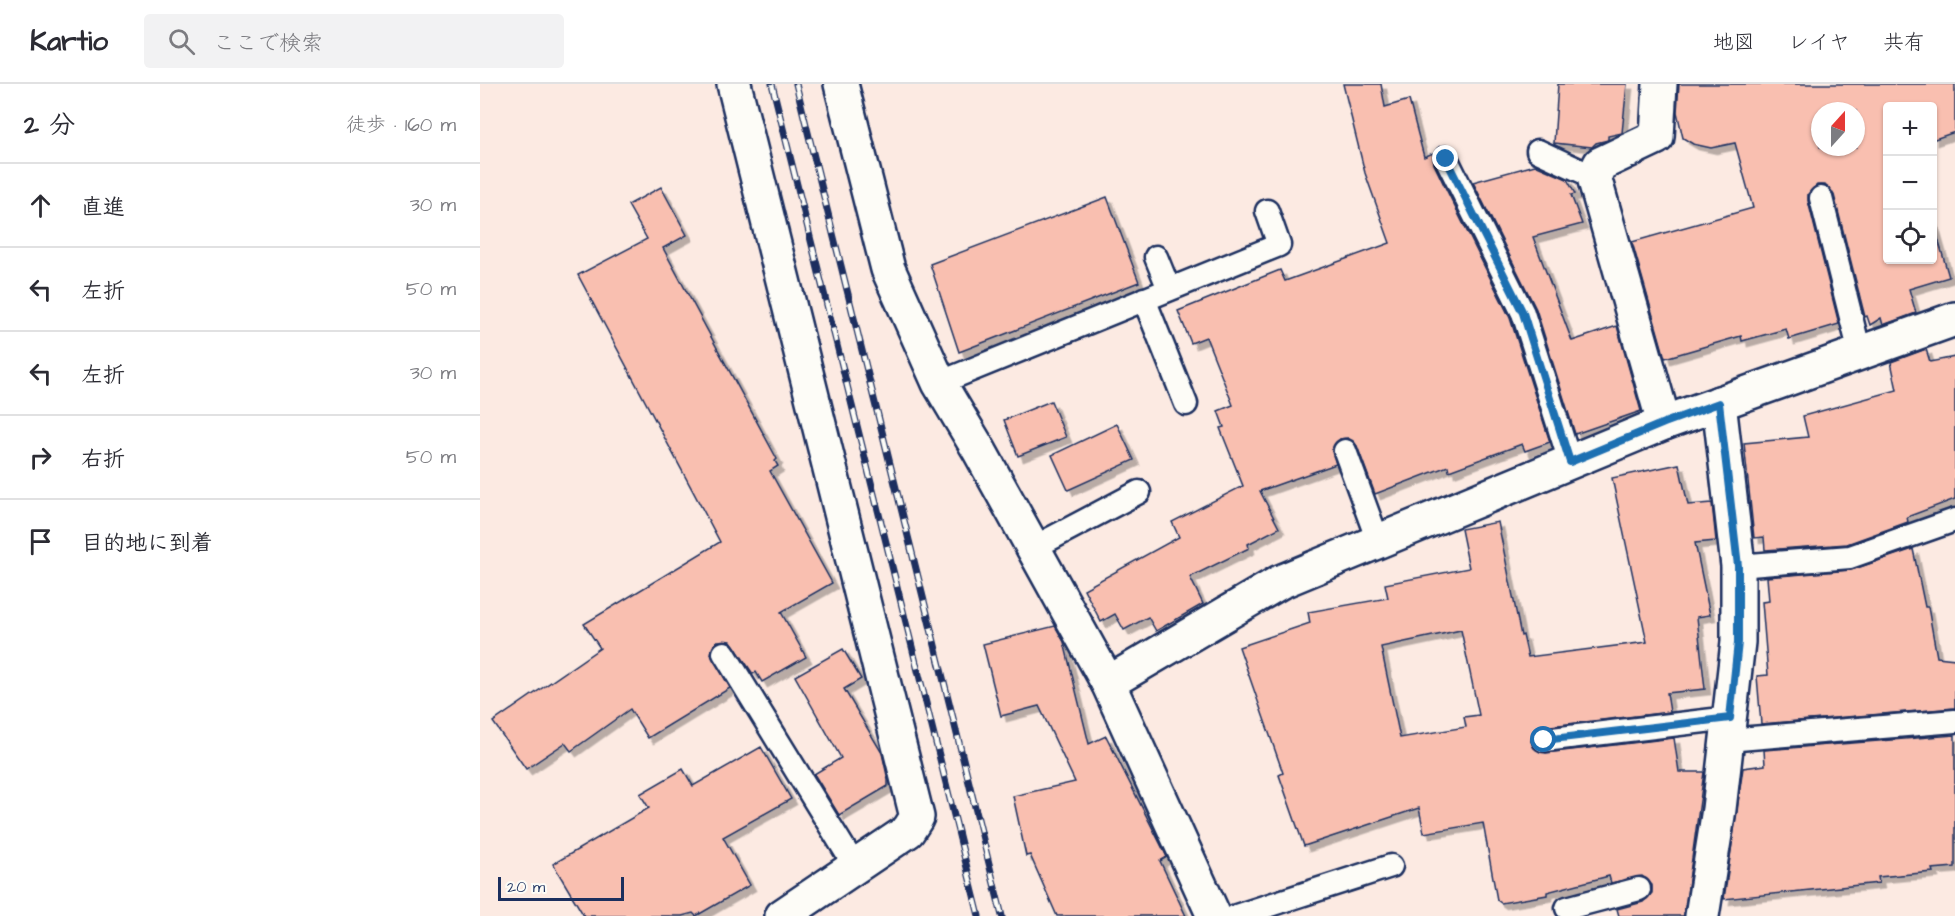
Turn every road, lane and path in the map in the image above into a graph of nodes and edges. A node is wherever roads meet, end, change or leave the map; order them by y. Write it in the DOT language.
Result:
graph roads {
  1 [pos="734,84"];
  2 [pos="841,84"];
  3 [pos="1660,84"];
  4 [pos="1538,151"];
  5 [pos="1446,159"];
  6 [pos="1594,177"];
  7 [pos="1821,198"];
  8 [pos="1267,211"];
  9 [pos="1156,257"];
  10 [pos="1168,289"];
  11 [pos="1144,299"];
  12 [pos="1955,319"];
  13 [pos="1860,352"];
  14 [pos="939,383"];
  15 [pos="1719,403"];
  16 [pos="1186,404"];
  17 [pos="1664,423"];
  18 [pos="1345,450"];
  19 [pos="1570,462"];
  20 [pos="1139,492"];
  21 [pos="1955,520"];
  22 [pos="1378,542"];
  23 [pos="1033,548"];
  24 [pos="1738,566"];
  25 [pos="724,653"];
  26 [pos="1108,683"];
  27 [pos="1955,721"];
  28 [pos="1729,729"];
  29 [pos="1544,740"];
  30 [pos="1391,866"];
  31 [pos="856,868"];
  32 [pos="1639,889"];
  33 [pos="1604,907"];
  34 [pos="1567,908"];
  35 [pos="782,916"];
  36 [pos="1214,916"];
  37 [pos="1236,916"];
  38 [pos="1702,916"];
  1 -- 31 [label="street"];
  2 -- 14 [label="street"];
  3 -- 6 [label="street"];
  4 -- 6 [label="lane"];
  5 -- 19 [label="lane"];
  6 -- 17 [label="street"];
  7 -- 13 [label="lane"];
  8 -- 10 [label="lane"];
  9 -- 10 [label="lane"];
  10 -- 11 [label="lane"];
  11 -- 14 [label="lane"];
  11 -- 16 [label="lane"];
  12 -- 13 [label="street"];
  13 -- 15 [label="street"];
  14 -- 23 [label="street"];
  15 -- 17 [label="street"];
  15 -- 24 [label="street"];
  17 -- 19 [label="street"];
  18 -- 22 [label="lane"];
  19 -- 22 [label="street"];
  20 -- 23 [label="lane"];
  21 -- 24 [label="lane"];
  22 -- 26 [label="street"];
  23 -- 26 [label="street"];
  24 -- 28 [label="street"];
  25 -- 31 [label="lane"];
  26 -- 36 [label="street"];
  27 -- 28 [label="lane"];
  28 -- 29 [label="lane"];
  28 -- 38 [label="street"];
  30 -- 37 [label="lane"];
  31 -- 35 [label="street"];
  32 -- 33 [label="lane"];
  33 -- 34 [label="lane"];
}
